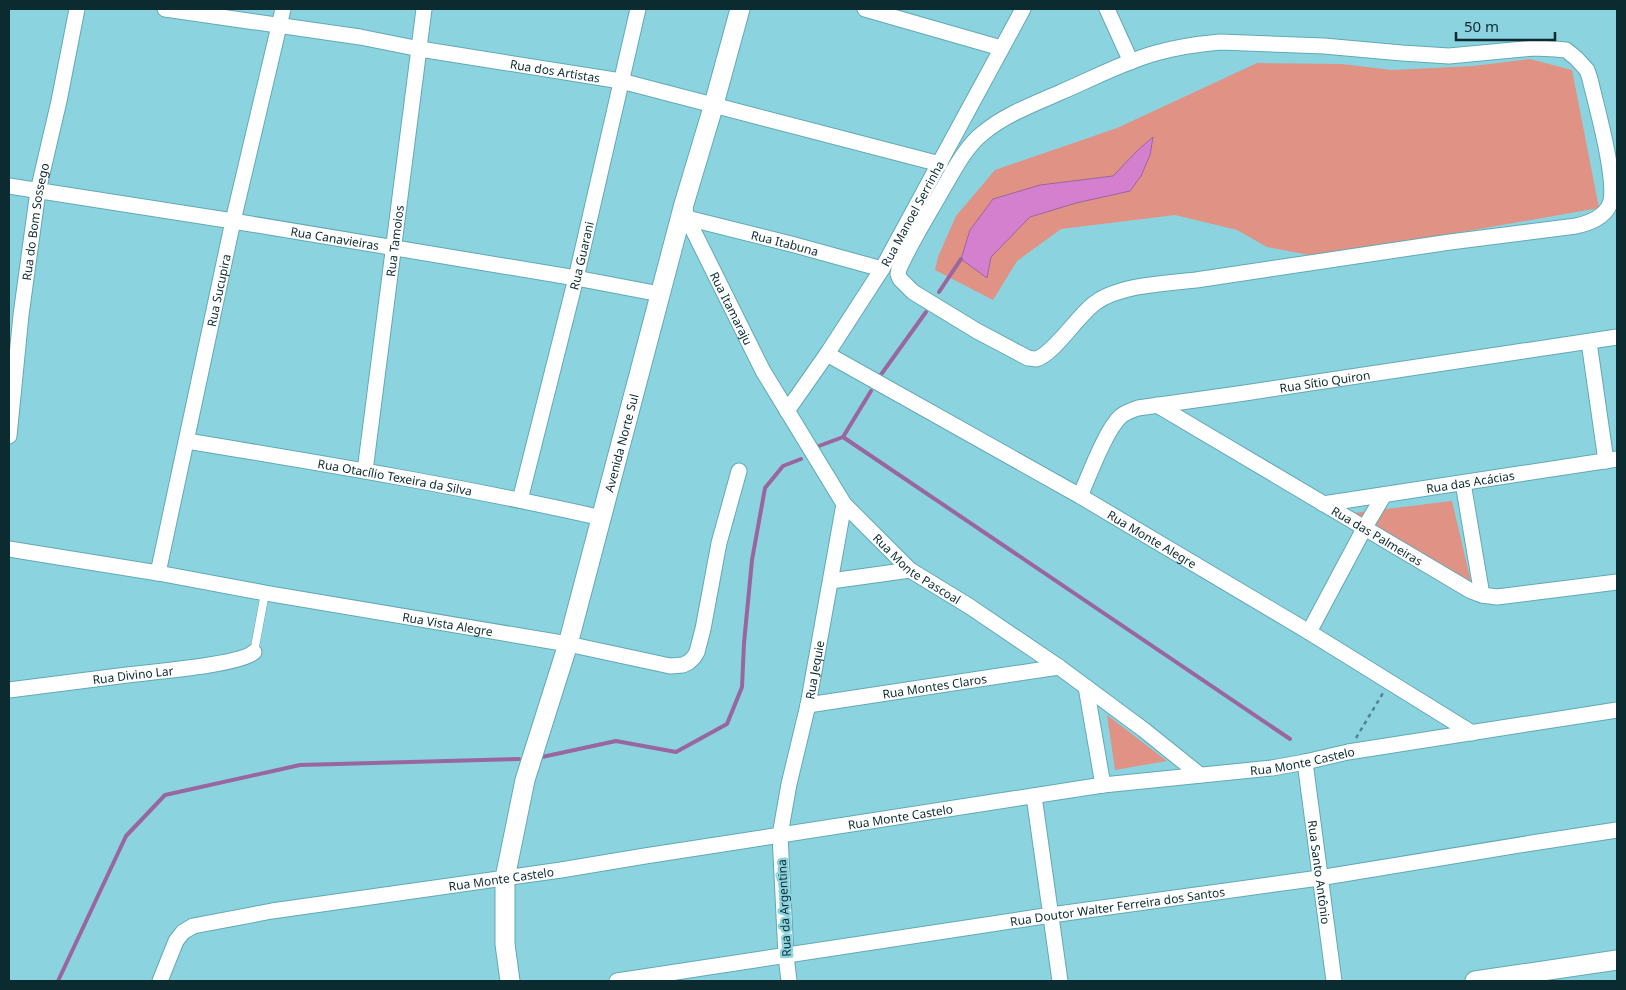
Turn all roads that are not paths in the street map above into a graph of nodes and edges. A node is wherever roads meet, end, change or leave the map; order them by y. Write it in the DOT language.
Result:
graph roads {
  1 [pos="77,9"];
  2 [pos="165,9"];
  3 [pos="283,9"];
  4 [pos="424,9"];
  5 [pos="638,9"];
  6 [pos="740,9"];
  7 [pos="864,9"];
  8 [pos="1023,9"];
  9 [pos="1107,9"];
  10 [pos="280,26"];
  11 [pos="1001,48"];
  12 [pos="420,49"];
  13 [pos="1131,62"];
  14 [pos="621,80"];
  15 [pos="714,104"];
  16 [pos="940,164"];
  17 [pos="9,186"];
  18 [pos="38,191"];
  19 [pos="686,211"];
  20 [pos="233,221"];
  21 [pos="394,248"];
  22 [pos="882,269"];
  23 [pos="576,278"];
  24 [pos="660,294"];
  25 [pos="1617,337"];
  26 [pos="1589,342"];
  27 [pos="827,354"];
  28 [pos="1157,405"];
  29 [pos="787,411"];
  30 [pos="9,436"];
  31 [pos="187,441"];
  32 [pos="1612,460"];
  33 [pos="365,471"];
  34 [pos="739,471"];
  35 [pos="1463,482"];
  36 [pos="1384,495"];
  37 [pos="1080,496"];
  38 [pos="520,500"];
  39 [pos="844,504"];
  40 [pos="1323,504"];
  41 [pos="602,518"];
  42 [pos="1365,527"];
  43 [pos="9,549"];
  44 [pos="910,570"];
  45 [pos="158,573"];
  46 [pos="831,581"];
  47 [pos="1617,582"];
  48 [pos="265,593"];
  49 [pos="1482,595"];
  50 [pos="1309,632"];
  51 [pos="568,644"];
  52 [pos="254,652"];
  53 [pos="1059,668"];
  54 [pos="1086,687"];
  55 [pos="9,690"];
  56 [pos="808,705"];
  57 [pos="1617,710"];
  58 [pos="1472,733"];
  59 [pos="1305,762"];
  60 [pos="1200,775"];
  61 [pos="1103,786"];
  62 [pos="1034,796"];
  63 [pos="1617,830"];
  64 [pos="780,835"];
  65 [pos="505,878"];
  66 [pos="1319,878"];
  67 [pos="1050,916"];
  68 [pos="786,956"];
  69 [pos="1617,960"];
  70 [pos="164,977"];
  71 [pos="510,981"];
  72 [pos="622,981"];
  73 [pos="789,981"];
  74 [pos="1060,981"];
  75 [pos="1334,981"];
  76 [pos="1474,981"];
  1 -- 18 [label="street, Rua do Bom Sossego"];
  2 -- 10 [label="street, Rua dos Artistas"];
  3 -- 10 [label="street, Rua Sucupira"];
  4 -- 12 [label="street, Rua Tamoios"];
  5 -- 14 [label="street, Rua Guarani"];
  6 -- 15 [label="street, Avenida Norte Sul"];
  7 -- 11 [label="street"];
  8 -- 11 [label="street, Rua Manoel Serrinha"];
  9 -- 13 [label="street"];
  10 -- 12 [label="street, Rua dos Artistas"];
  10 -- 20 [label="street, Rua Sucupira"];
  11 -- 16 [label="street, Rua Manoel Serrinha"];
  12 -- 14 [label="street, Rua dos Artistas"];
  12 -- 21 [label="street, Rua Tamoios"];
  13 -- 13 [label="street"];
  14 -- 15 [label="street, Rua dos Artistas"];
  14 -- 23 [label="street, Rua Guarani"];
  15 -- 16 [label="street, Rua dos Artistas"];
  15 -- 19 [label="street, Avenida Norte Sul"];
  16 -- 22 [label="street, Rua Manoel Serrinha"];
  17 -- 18 [label="street, Rua Canavieiras"];
  18 -- 20 [label="street, Rua Canavieiras"];
  18 -- 30 [label="street, Rua do Bom Sossego"];
  19 -- 22 [label="street, Rua Itabuna"];
  19 -- 24 [label="street, Avenida Norte Sul"];
  19 -- 29 [label="street, Rua Itamaraju"];
  20 -- 21 [label="street, Rua Canavieiras"];
  20 -- 31 [label="street, Rua Sucupira"];
  21 -- 23 [label="street, Rua Canavieiras"];
  21 -- 33 [label="street, Rua Tamoios"];
  22 -- 27 [label="street, Rua Manoel Serrinha"];
  23 -- 24 [label="street, Rua Canavieiras"];
  23 -- 38 [label="street, Rua Guarani"];
  24 -- 41 [label="street, Avenida Norte Sul"];
  25 -- 26 [label="street, Rua Sítio Quiron"];
  26 -- 28 [label="street, Rua Sítio Quiron"];
  26 -- 32 [label="street"];
  27 -- 29 [label="street, Rua Manoel Serrinha"];
  27 -- 37 [label="street, Rua Monte Alegre"];
  28 -- 37 [label="street, Rua Sítio Quiron"];
  28 -- 40 [label="street, Rua das Palmeiras"];
  29 -- 39 [label="street, Rua Monte Pascoal"];
  31 -- 33 [label="street, Rua Otacílio Texeira da Silva"];
  31 -- 45 [label="street, Rua Sucupira"];
  32 -- 35 [label="street, Rua das Acácias"];
  33 -- 38 [label="street, Rua Otacílio Texeira da Silva"];
  34 -- 51 [label="street, Rua Vista Alegre"];
  35 -- 36 [label="street, Rua das Acácias"];
  35 -- 49 [label="street"];
  36 -- 40 [label="street, Rua das Acácias"];
  36 -- 42 [label="street"];
  37 -- 50 [label="street, Rua Monte Alegre"];
  38 -- 41 [label="street, Rua Otacílio Texeira da Silva"];
  39 -- 44 [label="street, Rua Monte Pascoal"];
  39 -- 46 [label="street, Rua Jequie"];
  40 -- 42 [label="street, Rua das Palmeiras"];
  41 -- 51 [label="street, Avenida Norte Sul"];
  42 -- 49 [label="street, Rua das Palmeiras"];
  42 -- 50 [label="street"];
  43 -- 45 [label="street, Rua Vista Alegre"];
  44 -- 46 [label="street"];
  44 -- 53 [label="street, Rua Monte Pascoal"];
  45 -- 48 [label="street, Rua Vista Alegre"];
  46 -- 56 [label="street, Rua Jequie"];
  47 -- 49 [label="street, Rua das Palmeiras"];
  48 -- 51 [label="street, Rua Vista Alegre"];
  48 -- 52 [label="lane"];
  50 -- 58 [label="street, Rua Monte Alegre"];
  51 -- 65 [label="street, Avenida Norte Sul"];
  52 -- 55 [label="street, Rua Divino Lar"];
  53 -- 54 [label="street, Rua Monte Pascoal"];
  53 -- 56 [label="street, Rua Montes Claros"];
  54 -- 60 [label="street, Rua Monte Pascoal"];
  54 -- 61 [label="street"];
  56 -- 64 [label="street, Rua Jequie"];
  57 -- 58 [label="street, Rua Monte Castelo"];
  58 -- 59 [label="street, Rua Monte Castelo"];
  59 -- 60 [label="street, Rua Monte Castelo"];
  59 -- 66 [label="street, Rua Santo Antônio"];
  60 -- 61 [label="street, Rua Monte Castelo"];
  61 -- 62 [label="street, Rua Monte Castelo"];
  62 -- 64 [label="street, Rua Monte Castelo"];
  62 -- 67 [label="street"];
  63 -- 66 [label="street, Rua Doutor Walter Ferreira dos Santos"];
  64 -- 65 [label="street, Rua Monte Castelo"];
  64 -- 68 [label="street, Rua da Argentina"];
  65 -- 70 [label="street, Rua Monte Castelo"];
  65 -- 71 [label="street, Avenida Norte Sul"];
  66 -- 67 [label="street, Rua Doutor Walter Ferreira dos Santos"];
  66 -- 75 [label="street, Rua Santo Antônio"];
  67 -- 68 [label="street, Rua Doutor Walter Ferreira dos Santos"];
  67 -- 74 [label="street"];
  68 -- 72 [label="street, Rua Doutor Walter Ferreira dos Santos"];
  68 -- 73 [label="street, Rua da Argentina"];
  69 -- 76 [label="street"];
}
